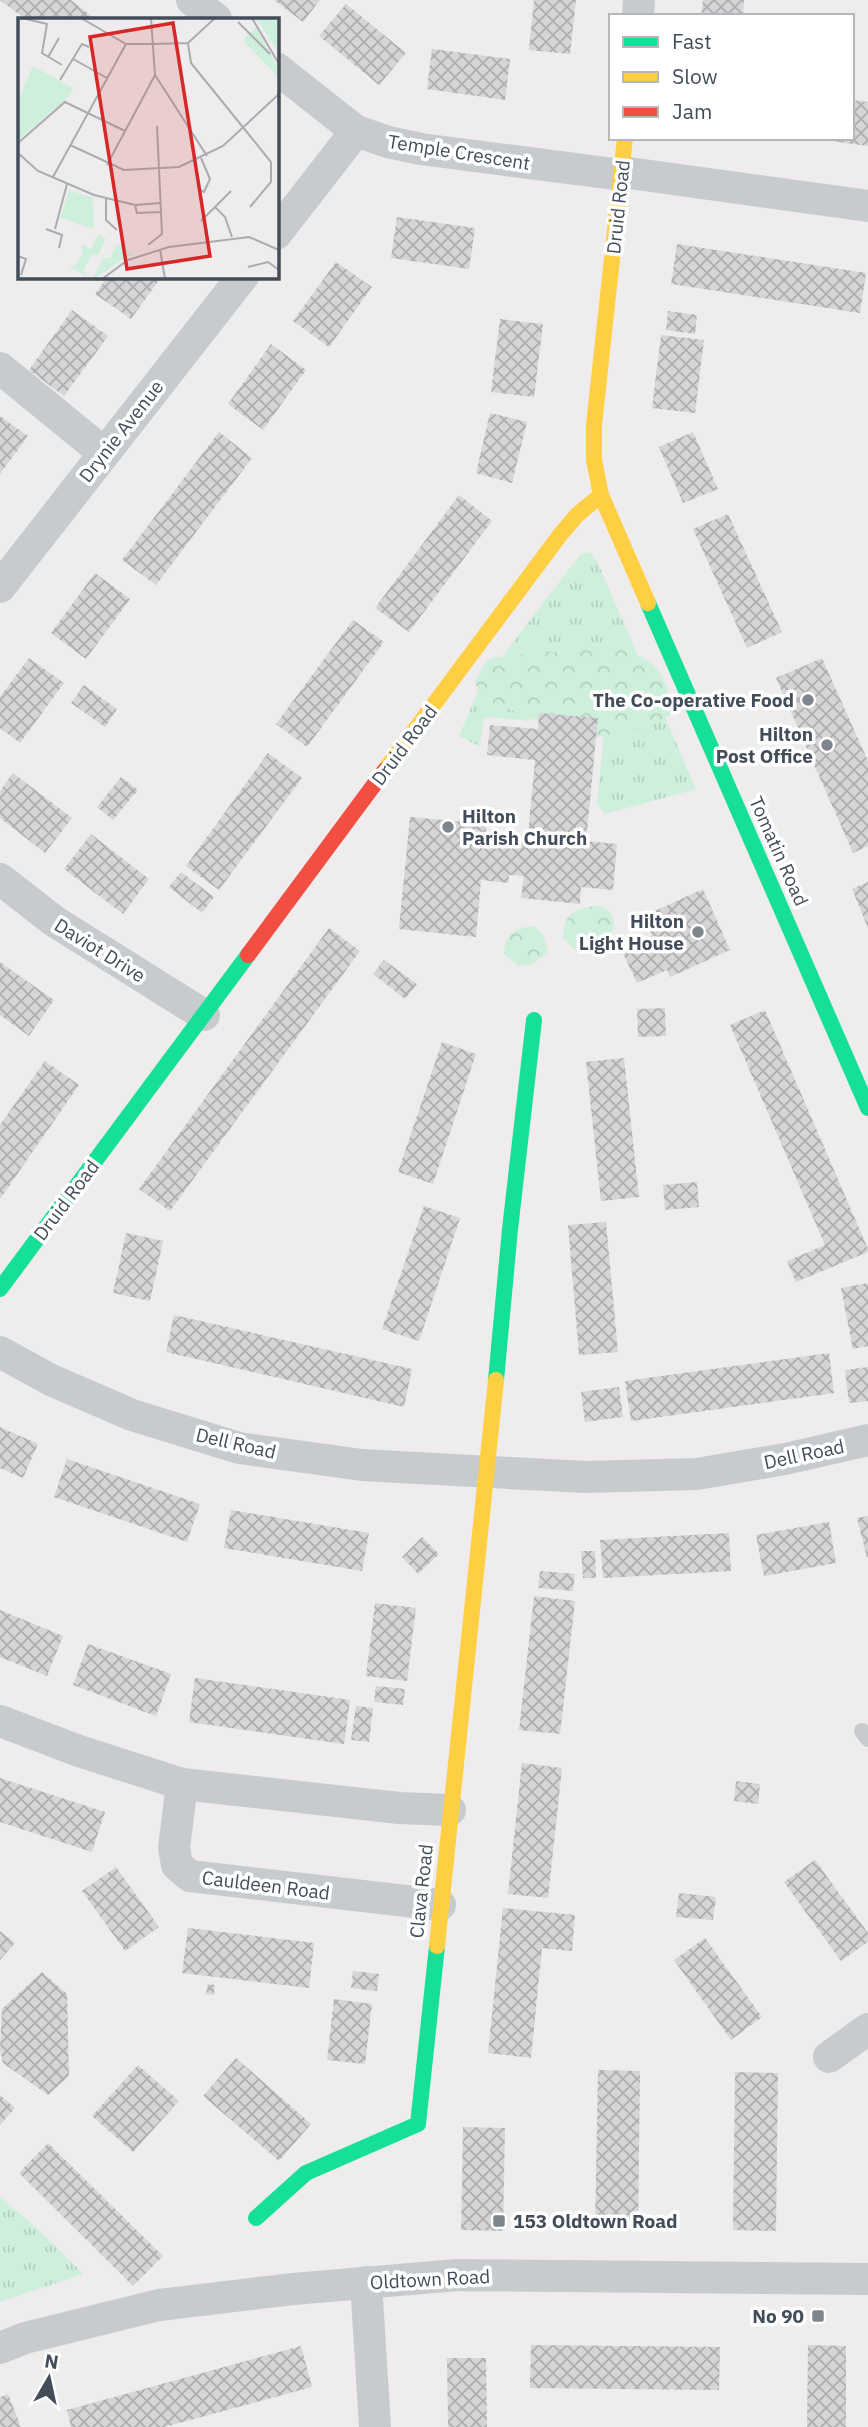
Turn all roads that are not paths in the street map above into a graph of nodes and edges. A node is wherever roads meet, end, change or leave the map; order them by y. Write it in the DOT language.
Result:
graph roads {
  1 [pos="192,0"];
  2 [pos="215,18"];
  3 [pos="278,70"];
  4 [pos="356,131"];
  5 [pos="625,140"];
  6 [pos="622,174"];
  7 [pos="868,206"];
  8 [pos="278,231"];
  9 [pos="241,278"];
  10 [pos="0,369"];
  11 [pos="104,453"];
  12 [pos="601,495"];
  13 [pos="0,587"];
  14 [pos="0,879"];
  15 [pos="204,1015"];
  16 [pos="533,1020"];
  17 [pos="868,1108"];
  18 [pos="0,1289"];
  19 [pos="0,1352"];
  20 [pos="868,1440"];
  21 [pos="488,1474"];
  22 [pos="0,1721"];
  23 [pos="182,1784"];
  24 [pos="450,1810"];
  25 [pos="440,1905"];
  26 [pos="868,2029"];
  27 [pos="829,2057"];
  28 [pos="256,2217"];
  29 [pos="868,2279"];
  30 [pos="366,2282"];
  31 [pos="0,2348"];
  32 [pos="375,2427"];
  1 -- 2 [label="street"];
  3 -- 4 [label="street, Temple Crescent"];
  4 -- 6 [label="street, Temple Crescent"];
  4 -- 8 [label="street"];
  5 -- 6 [label="street, Druid Road"];
  6 -- 7 [label="street, Temple Crescent"];
  6 -- 12 [label="street, Druid Road"];
  9 -- 11 [label="street, Drynie Avenue"];
  10 -- 11 [label="street"];
  11 -- 13 [label="street, Drynie Avenue"];
  12 -- 15 [label="street, Druid Road"];
  12 -- 17 [label="street, Tomatin Road"];
  14 -- 15 [label="street, Daviot Drive"];
  15 -- 18 [label="street, Druid Road"];
  16 -- 21 [label="street"];
  19 -- 21 [label="street, Dell Road"];
  20 -- 21 [label="street, Dell Road"];
  21 -- 24 [label="street, Clava Road"];
  22 -- 23 [label="street"];
  23 -- 24 [label="street"];
  23 -- 25 [label="street, Cauldeen Road"];
  24 -- 25 [label="street, Clava Road"];
  25 -- 28 [label="street, Clava Road"];
  26 -- 27 [label="street"];
  29 -- 30 [label="street, Oldtown Road"];
  30 -- 31 [label="street, Oldtown Road"];
  30 -- 32 [label="street"];
}
